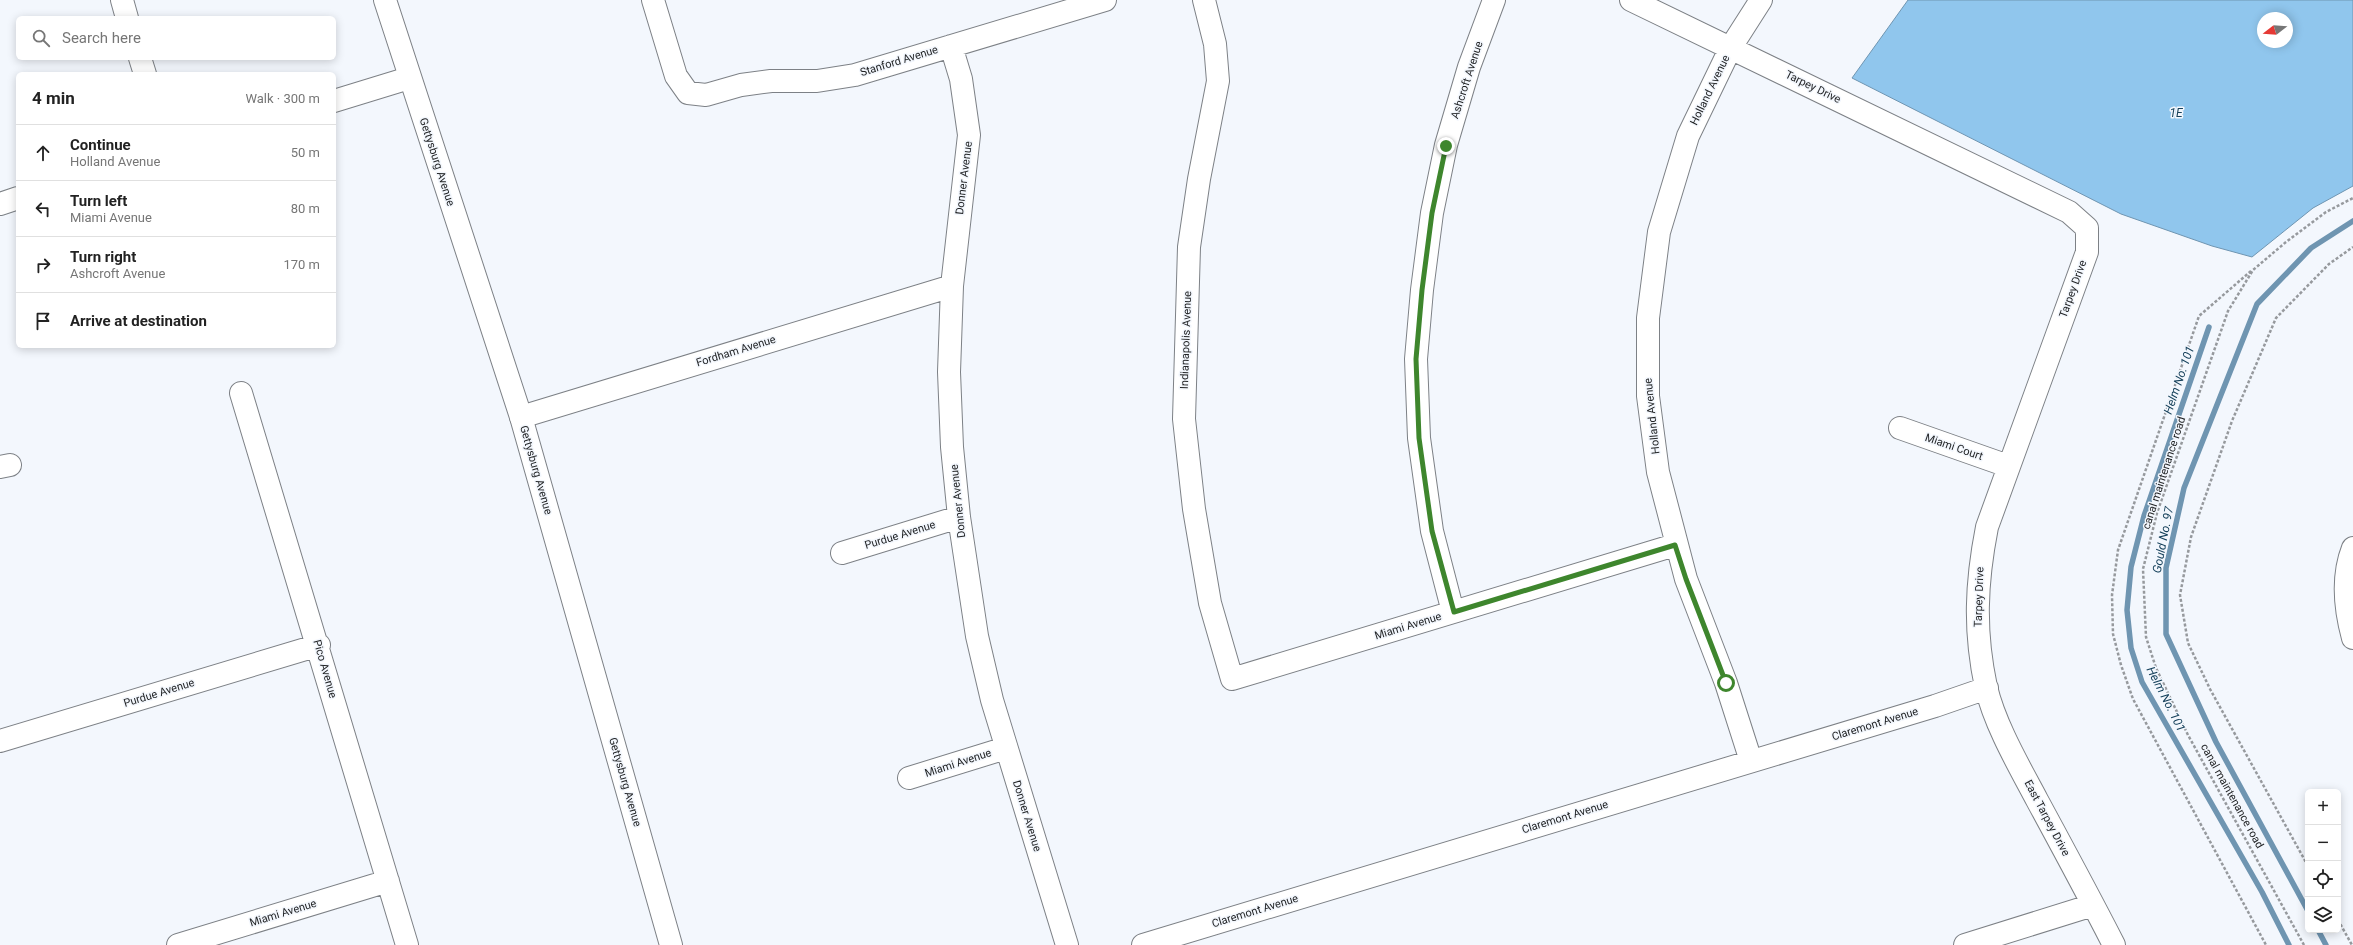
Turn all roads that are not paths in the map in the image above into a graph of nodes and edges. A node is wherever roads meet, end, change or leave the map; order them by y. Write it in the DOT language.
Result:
graph roads {
  1 [pos="122,0"];
  2 [pos="386,0"];
  3 [pos="653,0"];
  4 [pos="1105,0"];
  5 [pos="1204,0"];
  6 [pos="1494,0"];
  7 [pos="1631,0"];
  8 [pos="1761,0"];
  9 [pos="127,16"];
  10 [pos="951,46"];
  11 [pos="1731,47"];
  12 [pos="141,60"];
  13 [pos="144,72"];
  14 [pos="409,78"];
  15 [pos="336,100"];
  16 [pos="16,199"];
  17 [pos="0,204"];
  18 [pos="952,286"];
  19 [pos="241,393"];
  20 [pos="520,417"];
  21 [pos="1900,428"];
  22 [pos="2008,466"];
  23 [pos="959,517"];
  24 [pos="1675,545"];
  25 [pos="2353,548"];
  26 [pos="842,553"];
  27 [pos="1454,612"];
  28 [pos="2350,628"];
  29 [pos="319,646"];
  30 [pos="1232,679"];
  31 [pos="1987,688"];
  32 [pos="0,741"];
  33 [pos="1006,748"];
  34 [pos="1751,761"];
  35 [pos="909,778"];
  36 [pos="388,881"];
  37 [pos="2093,905"];
  38 [pos="178,945"];
  39 [pos="408,945"];
  40 [pos="671,945"];
  41 [pos="1067,945"];
  42 [pos="1143,945"];
  43 [pos="1965,945"];
  44 [pos="2114,945"];
  1 -- 9 [label="street"];
  2 -- 14 [label="street, Gettysburg Avenue"];
  3 -- 10 [label="street, Stanford Avenue"];
  4 -- 10 [label="street, Stanford Avenue"];
  5 -- 30 [label="street, Indianapolis Avenue"];
  6 -- 27 [label="street, Ashcroft Avenue"];
  7 -- 11 [label="street"];
  8 -- 11 [label="street"];
  10 -- 18 [label="street, Donner Avenue"];
  11 -- 22 [label="street, Tarpey Drive"];
  11 -- 24 [label="street, Holland Avenue"];
  12 -- 13 [label="street"];
  14 -- 15 [label="street"];
  14 -- 20 [label="street, Gettysburg Avenue"];
  16 -- 17 [label="street"];
  18 -- 20 [label="street, Fordham Avenue"];
  18 -- 23 [label="street, Donner Avenue"];
  19 -- 29 [label="street, Pico Avenue"];
  20 -- 40 [label="street, Gettysburg Avenue"];
  21 -- 22 [label="street, Miami Court"];
  22 -- 31 [label="street, Tarpey Drive"];
  23 -- 26 [label="street, Purdue Avenue"];
  23 -- 33 [label="street, Donner Avenue"];
  24 -- 27 [label="street, Miami Avenue"];
  24 -- 34 [label="street, Holland Avenue"];
  25 -- 28 [label="street"];
  27 -- 30 [label="street, Miami Avenue"];
  29 -- 32 [label="street, Purdue Avenue"];
  29 -- 36 [label="street, Pico Avenue"];
  31 -- 34 [label="street, Claremont Avenue"];
  31 -- 37 [label="street, East Tarpey Drive"];
  33 -- 35 [label="street, Miami Avenue"];
  33 -- 41 [label="street, Donner Avenue"];
  34 -- 42 [label="street, Claremont Avenue"];
  36 -- 38 [label="street, Miami Avenue"];
  36 -- 39 [label="street, Pico Avenue"];
  37 -- 43 [label="street"];
  37 -- 44 [label="street, East Tarpey Drive"];
}
